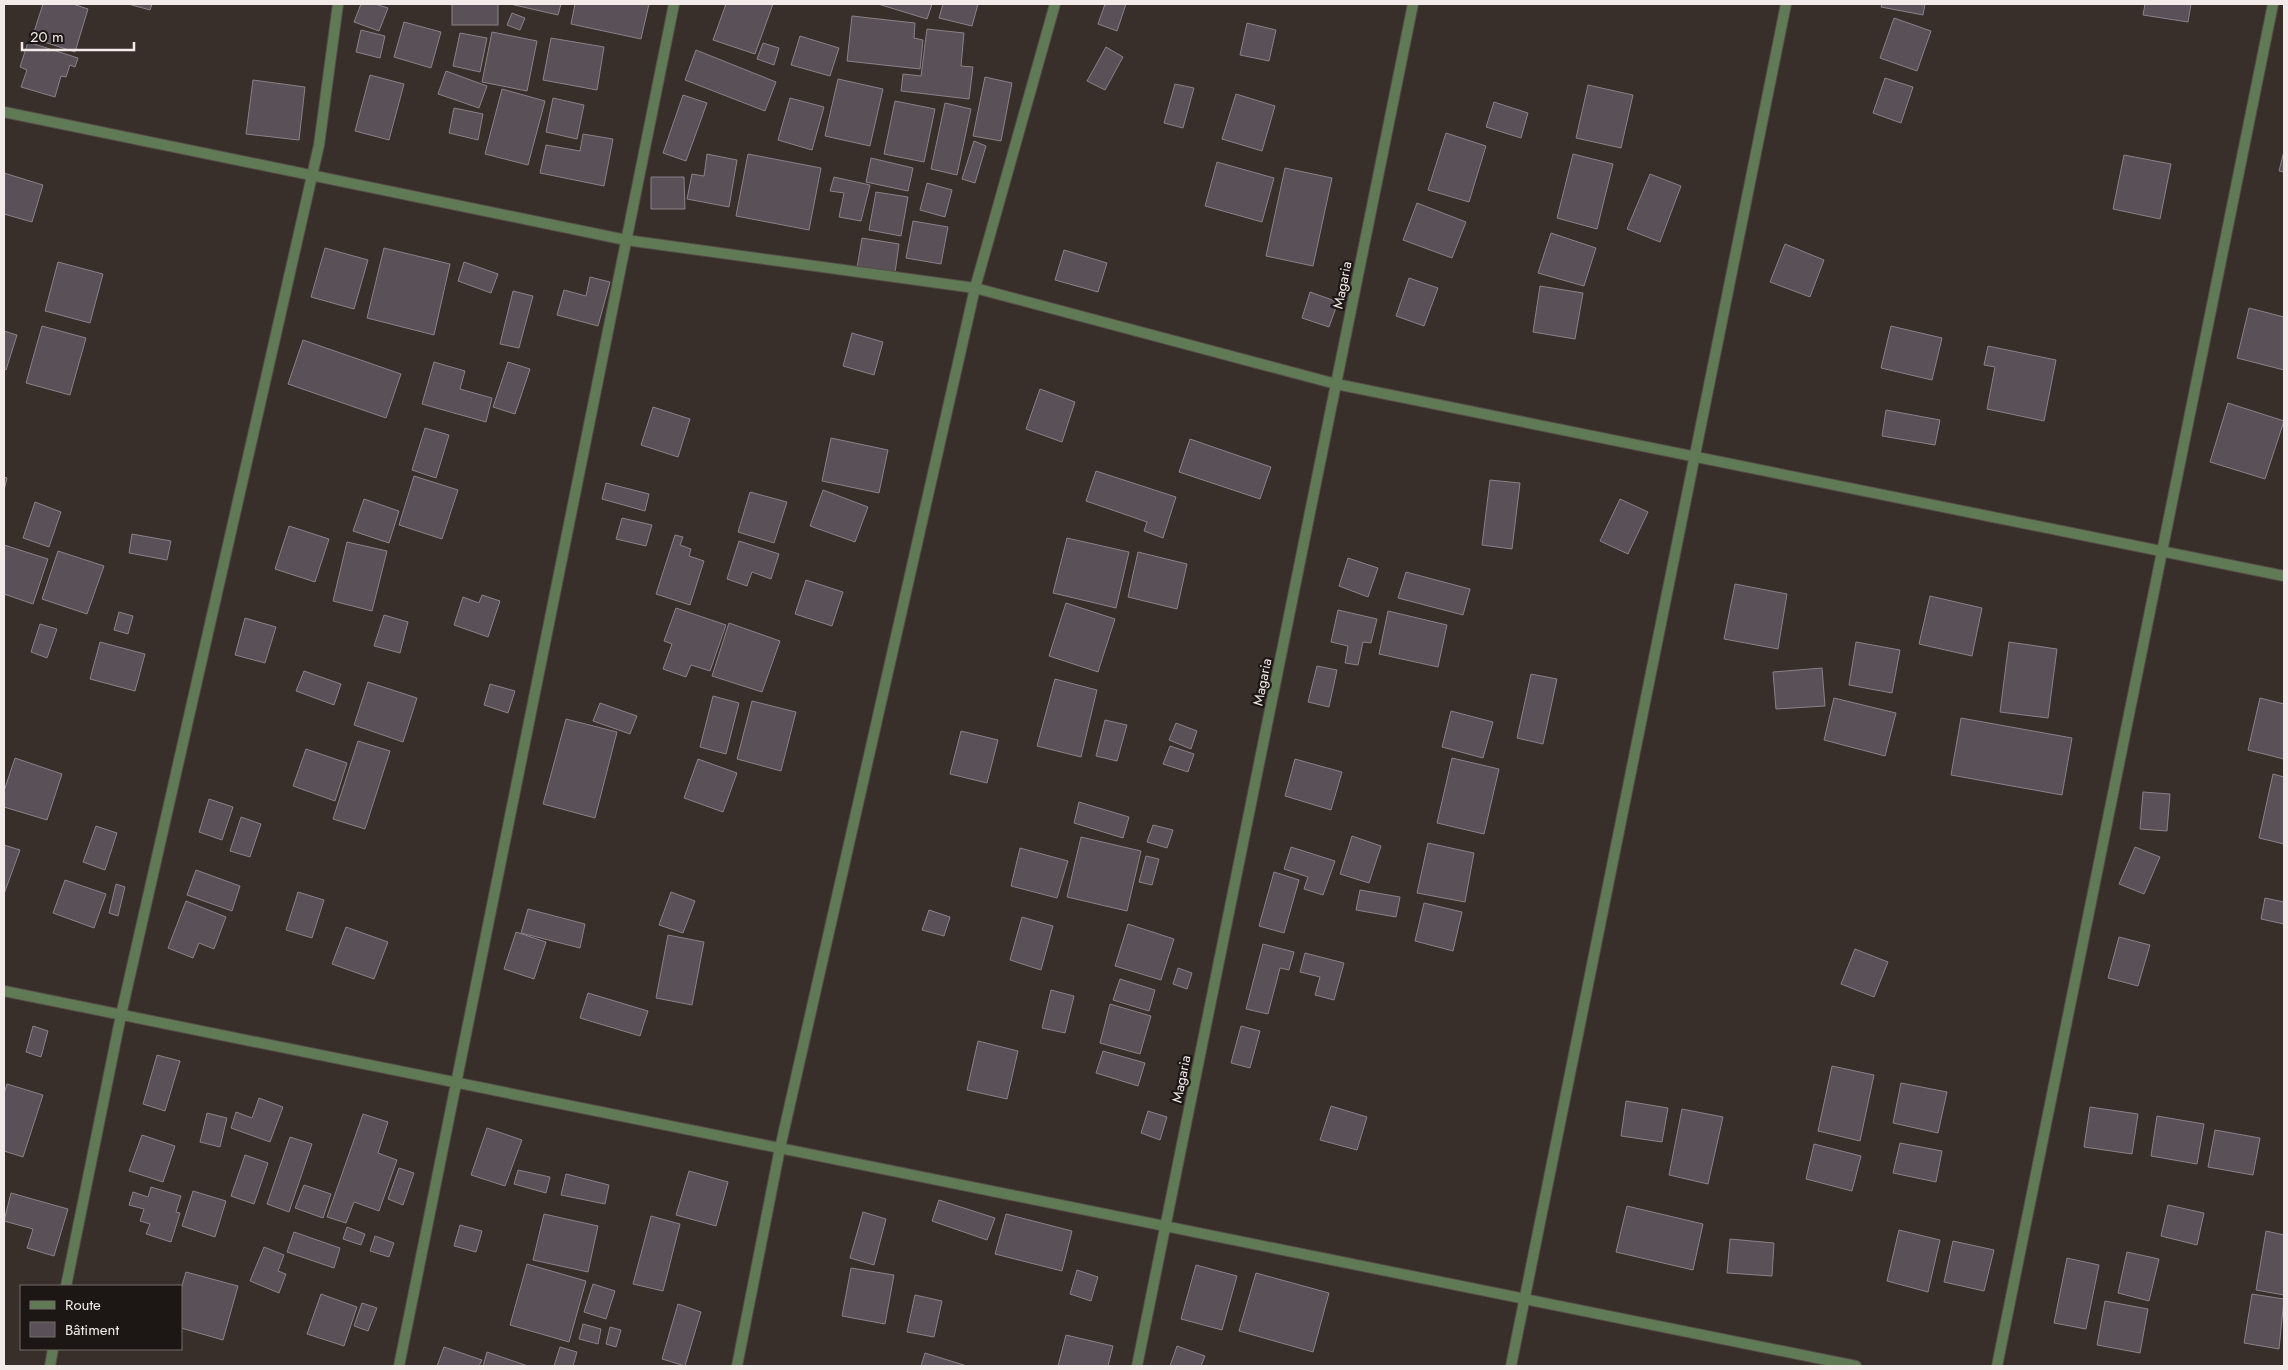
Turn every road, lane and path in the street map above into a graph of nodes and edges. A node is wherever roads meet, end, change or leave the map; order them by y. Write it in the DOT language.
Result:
graph roads {
  1 [pos="338,4"];
  2 [pos="674,4"];
  3 [pos="1055,4"];
  4 [pos="1413,4"];
  5 [pos="1786,4"];
  6 [pos="2274,4"];
  7 [pos="4,112"];
  8 [pos="311,177"];
  9 [pos="626,240"];
  10 [pos="975,288"];
  11 [pos="1336,384"];
  12 [pos="1695,456"];
  13 [pos="2162,551"];
  14 [pos="2284,576"];
  15 [pos="4,992"];
  16 [pos="121,1015"];
  17 [pos="456,1083"];
  18 [pos="780,1148"];
  19 [pos="1165,1226"];
  20 [pos="66,1285"];
  21 [pos="1525,1299"];
  22 [pos="53,1350"];
  23 [pos="50,1366"];
  24 [pos="399,1366"];
  25 [pos="737,1366"];
  26 [pos="1137,1366"];
  27 [pos="1511,1366"];
  28 [pos="1856,1366"];
  29 [pos="1997,1366"];
  1 -- 8 [label="street"];
  2 -- 9 [label="street"];
  3 -- 10 [label="street"];
  4 -- 11 [label="street, Magaria"];
  5 -- 12 [label="street"];
  6 -- 13 [label="street"];
  7 -- 8 [label="street"];
  8 -- 9 [label="street"];
  8 -- 16 [label="street"];
  9 -- 10 [label="street"];
  9 -- 17 [label="street"];
  10 -- 11 [label="street"];
  10 -- 18 [label="street"];
  11 -- 12 [label="street"];
  11 -- 19 [label="street, Magaria"];
  12 -- 13 [label="street"];
  12 -- 21 [label="street"];
  13 -- 14 [label="street"];
  13 -- 29 [label="street"];
  15 -- 16 [label="street"];
  16 -- 17 [label="street"];
  16 -- 20 [label="street"];
  17 -- 18 [label="street"];
  17 -- 24 [label="street"];
  18 -- 19 [label="street"];
  18 -- 25 [label="street"];
  19 -- 21 [label="street"];
  19 -- 26 [label="street, Magaria"];
  21 -- 27 [label="street"];
  21 -- 28 [label="street"];
  22 -- 23 [label="street"];
}
